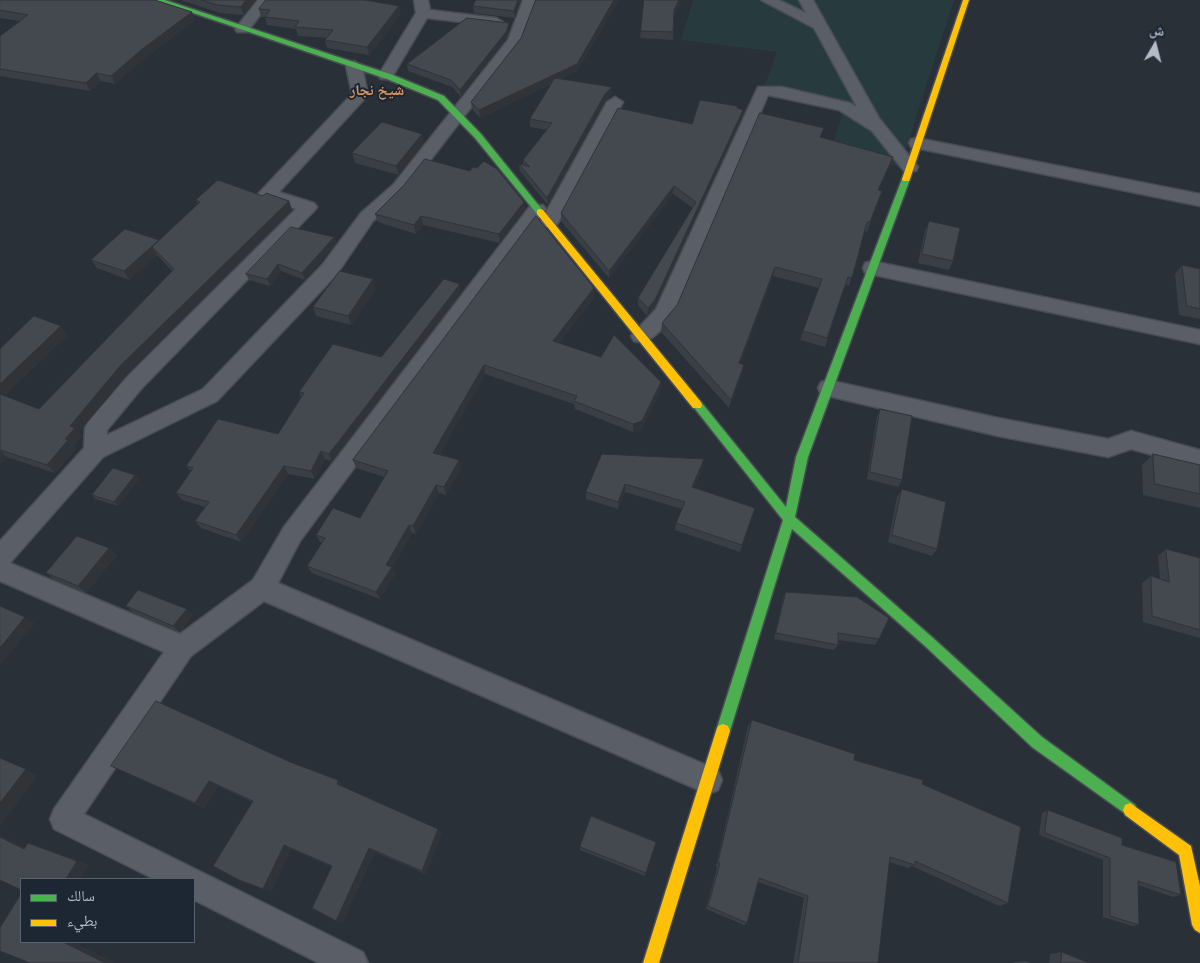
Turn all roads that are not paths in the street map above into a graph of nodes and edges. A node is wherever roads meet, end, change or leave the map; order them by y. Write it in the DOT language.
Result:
graph roads {
  1 [pos="158,0"];
  2 [pos="265,0"];
  3 [pos="530,0"];
  4 [pos="768,0"];
  5 [pos="806,0"];
  6 [pos="966,0"];
  7 [pos="422,7"];
  8 [pos="522,25"];
  9 [pos="822,26"];
  10 [pos="242,29"];
  11 [pos="354,66"];
  12 [pos="386,76"];
  13 [pos="615,102"];
  14 [pos="457,114"];
  15 [pos="879,128"];
  16 [pos="917,143"];
  17 [pos="910,167"];
  18 [pos="1200,200"];
  19 [pos="543,216"];
  20 [pos="872,268"];
  21 [pos="641,336"];
  22 [pos="1200,337"];
  23 [pos="828,388"];
  24 [pos="95,451"];
  25 [pos="1200,459"];
  26 [pos="789,518"];
  27 [pos="0,558"];
  28 [pos="0,570"];
  29 [pos="262,588"];
  30 [pos="182,647"];
  31 [pos="708,780"];
  32 [pos="183,878"];
  33 [pos="195,884"];
  34 [pos="1200,925"];
  35 [pos="352,963"];
  36 [pos="651,963"];
  1 -- 10 [label="street"];
  2 -- 10 [label="street"];
  3 -- 8 [label="street"];
  4 -- 9 [label="street"];
  5 -- 9 [label="street"];
  6 -- 16 [label="street"];
  7 -- 8 [label="street"];
  7 -- 12 [label="street"];
  8 -- 14 [label="street"];
  9 -- 15 [label="street"];
  10 -- 11 [label="street"];
  11 -- 12 [label="street"];
  11 -- 24 [label="street"];
  12 -- 14 [label="street"];
  13 -- 19 [label="street"];
  14 -- 19 [label="street"];
  14 -- 24 [label="street"];
  15 -- 17 [label="street"];
  15 -- 21 [label="street"];
  16 -- 17 [label="street"];
  16 -- 18 [label="street"];
  17 -- 20 [label="street"];
  19 -- 21 [label="street"];
  19 -- 29 [label="street"];
  20 -- 22 [label="street"];
  20 -- 23 [label="street"];
  21 -- 26 [label="street"];
  23 -- 25 [label="street"];
  23 -- 26 [label="street"];
  24 -- 27 [label="street"];
  26 -- 31 [label="street"];
  26 -- 34 [label="street"];
  28 -- 30 [label="street"];
  29 -- 30 [label="street"];
  29 -- 31 [label="street"];
  30 -- 32 [label="street"];
  31 -- 36 [label="street"];
  33 -- 35 [label="street"];
}
